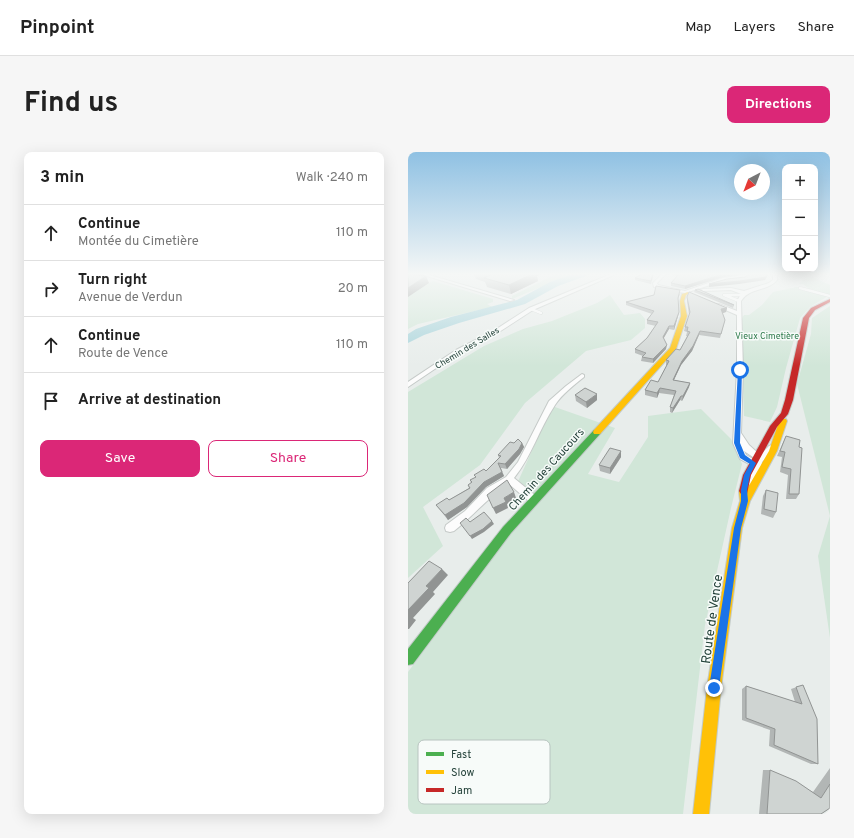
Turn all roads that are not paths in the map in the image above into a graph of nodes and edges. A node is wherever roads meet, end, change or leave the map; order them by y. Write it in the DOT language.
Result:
graph roads {
  1 [pos="541,305"];
  2 [pos="683,305"];
  3 [pos="714,305"];
  4 [pos="739,305"];
  5 [pos="821,305"];
  6 [pos="531,309"];
  7 [pos="541,313"];
  8 [pos="739,314"];
  9 [pos="582,376"];
  10 [pos="408,385"];
  11 [pos="784,414"];
  12 [pos="773,448"];
  13 [pos="756,460"];
  14 [pos="509,479"];
  15 [pos="754,488"];
  16 [pos="534,500"];
  17 [pos="745,501"];
  18 [pos="450,528"];
  19 [pos="408,659"];
  20 [pos="701,814"];
  1 -- 6 [label="street, Chemin des Salles"];
  2 -- 16 [label="main road, Chemin des Caucours"];
  3 -- 8 [label="street"];
  4 -- 8 [label="street"];
  5 -- 11 [label="main road, Route de Vence"];
  6 -- 7 [label="lane"];
  6 -- 10 [label="street, Chemin des Salles"];
  8 -- 13 [label="street"];
  9 -- 14 [label="street"];
  11 -- 12 [label="main road, Route de Vence"];
  11 -- 13 [label="main road"];
  12 -- 13 [label="street, Route de Vence"];
  12 -- 15 [label="main road, Route de Vence"];
  13 -- 15 [label="street"];
  13 -- 17 [label="main road, Route de Vence"];
  14 -- 16 [label="street"];
  14 -- 18 [label="street"];
  15 -- 17 [label="main road, Route de Vence"];
  16 -- 19 [label="main road, Chemin des Caucours"];
  17 -- 20 [label="main road, Route de Vence"];
}
